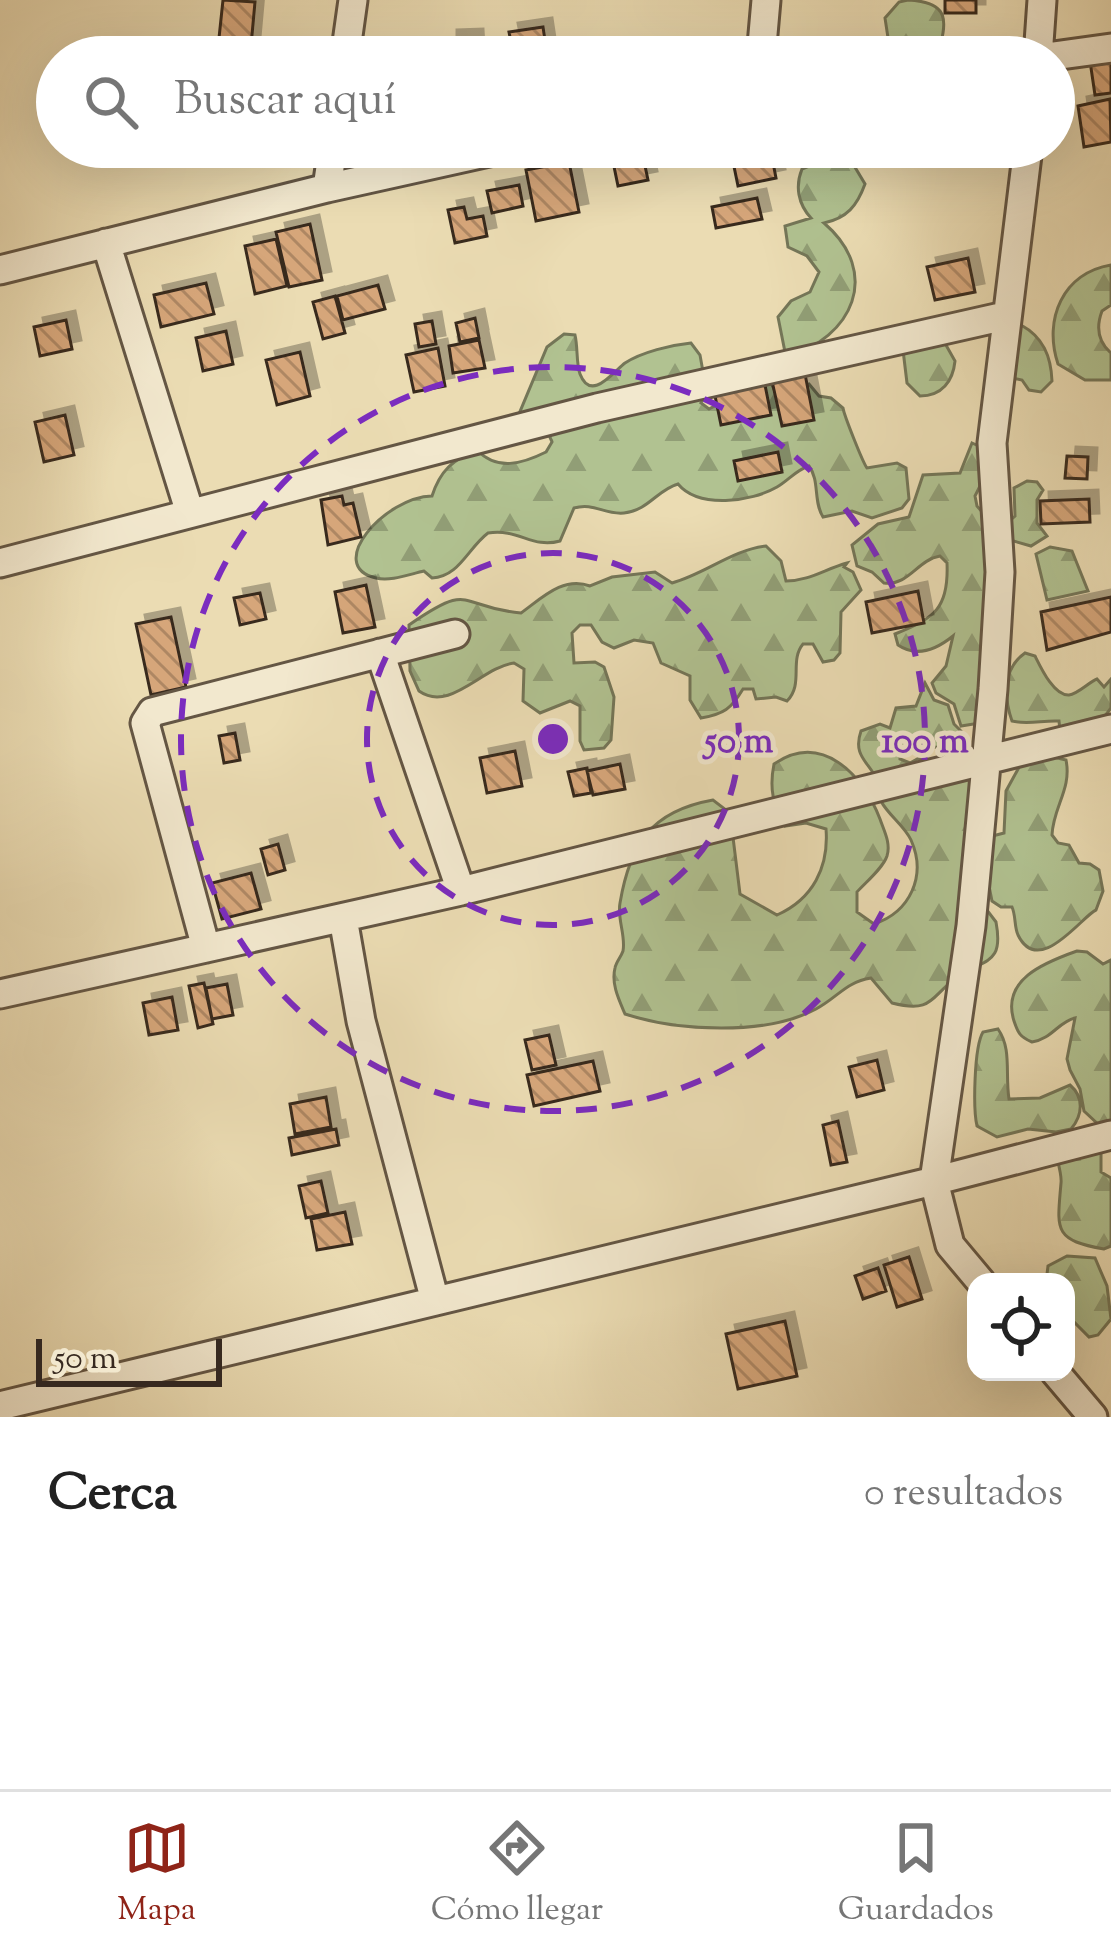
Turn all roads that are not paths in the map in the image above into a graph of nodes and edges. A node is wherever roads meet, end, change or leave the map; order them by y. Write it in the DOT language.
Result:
graph roads {
  1 [pos="353,0"];
  2 [pos="766,0"];
  3 [pos="1042,0"];
  4 [pos="348,36"];
  5 [pos="763,36"];
  6 [pos="1042,36"];
  7 [pos="1111,48"];
  8 [pos="1075,53"];
  9 [pos="330,168"];
  10 [pos="417,168"];
  11 [pos="1025,168"];
  12 [pos="327,188"];
  13 [pos="106,243"];
  14 [pos="0,270"];
  15 [pos="1005,316"];
  16 [pos="190,513"];
  17 [pos="0,563"];
  18 [pos="455,634"];
  19 [pos="380,653"];
  20 [pos="1111,729"];
  21 [pos="986,761"];
  22 [pos="461,891"];
  23 [pos="343,918"];
  24 [pos="206,948"];
  25 [pos="0,994"];
  26 [pos="1111,1135"];
  27 [pos="934,1181"];
  28 [pos="973,1273"];
  29 [pos="435,1301"];
  30 [pos="1063,1381"];
  31 [pos="0,1406"];
  32 [pos="1093,1417"];
  1 -- 4 [label="street"];
  2 -- 5 [label="street"];
  3 -- 6 [label="street"];
  7 -- 8 [label="street"];
  9 -- 12 [label="street"];
  10 -- 12 [label="street"];
  11 -- 15 [label="street"];
  12 -- 13 [label="street"];
  13 -- 14 [label="street"];
  13 -- 16 [label="street"];
  15 -- 16 [label="street"];
  15 -- 21 [label="street"];
  16 -- 17 [label="street"];
  18 -- 19 [label="street"];
  19 -- 22 [label="street"];
  19 -- 24 [label="street"];
  20 -- 21 [label="street"];
  21 -- 22 [label="street"];
  21 -- 27 [label="street"];
  22 -- 23 [label="street"];
  23 -- 24 [label="street"];
  23 -- 29 [label="street"];
  24 -- 25 [label="street"];
  26 -- 27 [label="street"];
  27 -- 28 [label="street"];
  27 -- 29 [label="street"];
  29 -- 31 [label="street"];
  30 -- 32 [label="street"];
}
